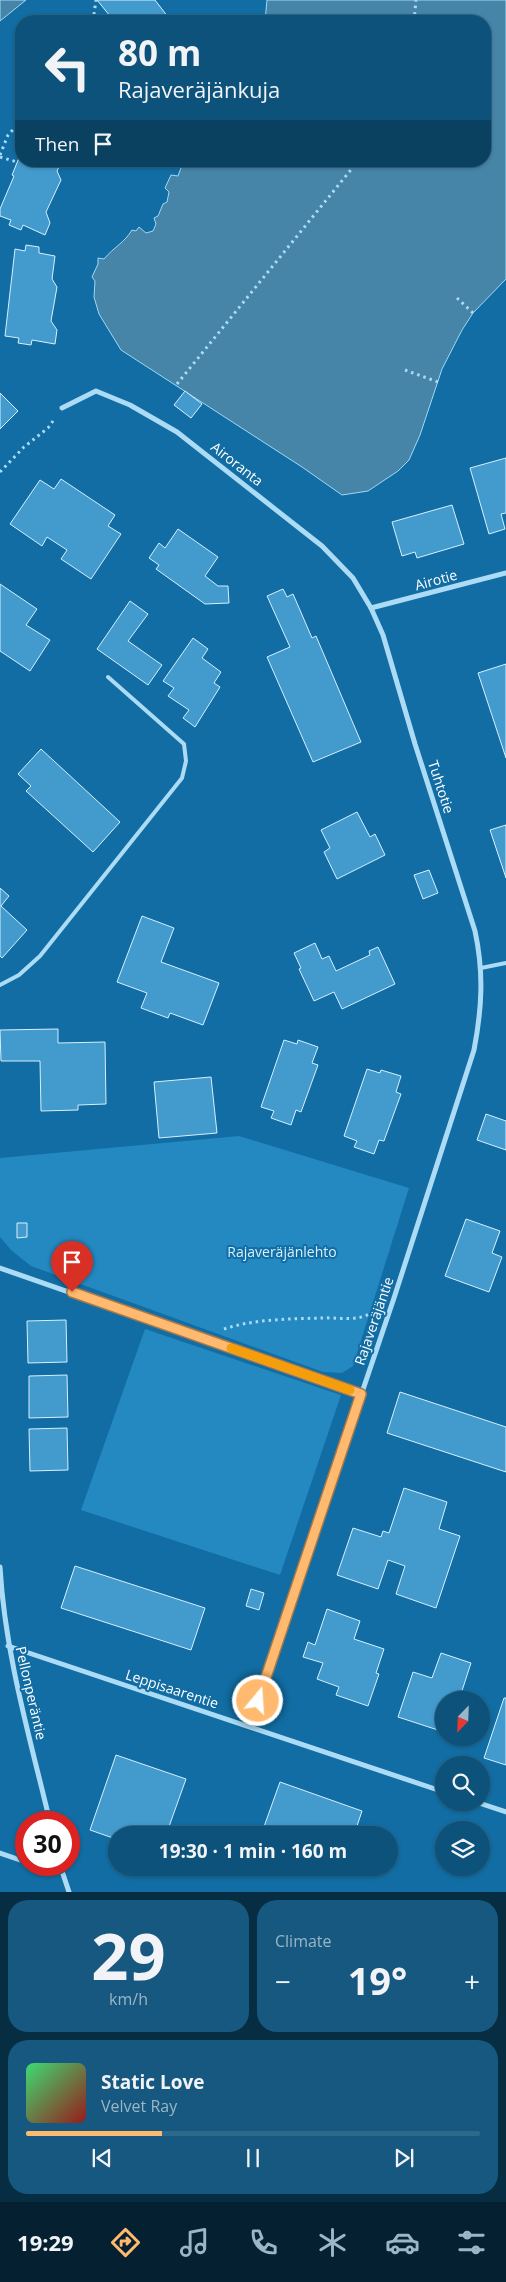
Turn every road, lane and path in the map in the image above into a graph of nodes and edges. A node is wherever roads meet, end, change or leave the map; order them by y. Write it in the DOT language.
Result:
graph roads {
  1 [pos="96,0"];
  2 [pos="416,0"];
  3 [pos="94,15"];
  4 [pos="415,15"];
  5 [pos="15,127"];
  6 [pos="0,156"];
  7 [pos="15,161"];
  8 [pos="353,167"];
  9 [pos="457,298"];
  10 [pos="472,313"];
  11 [pos="405,370"];
  12 [pos="438,382"];
  13 [pos="177,384"];
  14 [pos="62,408"];
  15 [pos="0,472"];
  16 [pos="506,573"];
  17 [pos="371,608"];
  18 [pos="108,677"];
  19 [pos="506,963"];
  20 [pos="481,968"];
  21 [pos="482,976"];
  22 [pos="0,984"];
  23 [pos="0,1268"];
  24 [pos="394,1298"];
  25 [pos="199,1337"];
  26 [pos="361,1394"];
  27 [pos="0,1567"];
  28 [pos="8,1646"];
  29 [pos="249,1726"];
  30 [pos="435,1789"];
  31 [pos="490,1807"];
  32 [pos="47,1811"];
  33 [pos="506,1812"];
  34 [pos="0,1853"];
  35 [pos="15,1858"];
  36 [pos="63,1876"];
  37 [pos="69,1892"];
  1 -- 3 [label="path"];
  2 -- 4 [label="path"];
  5 -- 6 [label="path"];
  6 -- 7 [label="path"];
  8 -- 13 [label="path"];
  9 -- 10 [label="path"];
  11 -- 12 [label="path"];
  14 -- 15 [label="path"];
  14 -- 17 [label="street, Airoranta"];
  16 -- 17 [label="street, Airotie"];
  17 -- 20 [label="street, Tuhtotie"];
  18 -- 22 [label="lane"];
  19 -- 20 [label="lane"];
  20 -- 21 [label="street, Tuhtotie"];
  21 -- 24 [label="street, Rajaveräjäntie"];
  23 -- 25 [label="street"];
  24 -- 25 [label="path"];
  24 -- 26 [label="street, Rajaveräjäntie"];
  25 -- 26 [label="street"];
  26 -- 29 [label="street, Rajaveräjäntie"];
  27 -- 28 [label="street, Pellonperäntie"];
  28 -- 29 [label="street, Leppisaarentie"];
  28 -- 32 [label="street, Pellonperäntie"];
  29 -- 30 [label="street, Leppisaarentie"];
  31 -- 33 [label="street"];
  34 -- 35 [label="street"];
  36 -- 37 [label="street"];
}
